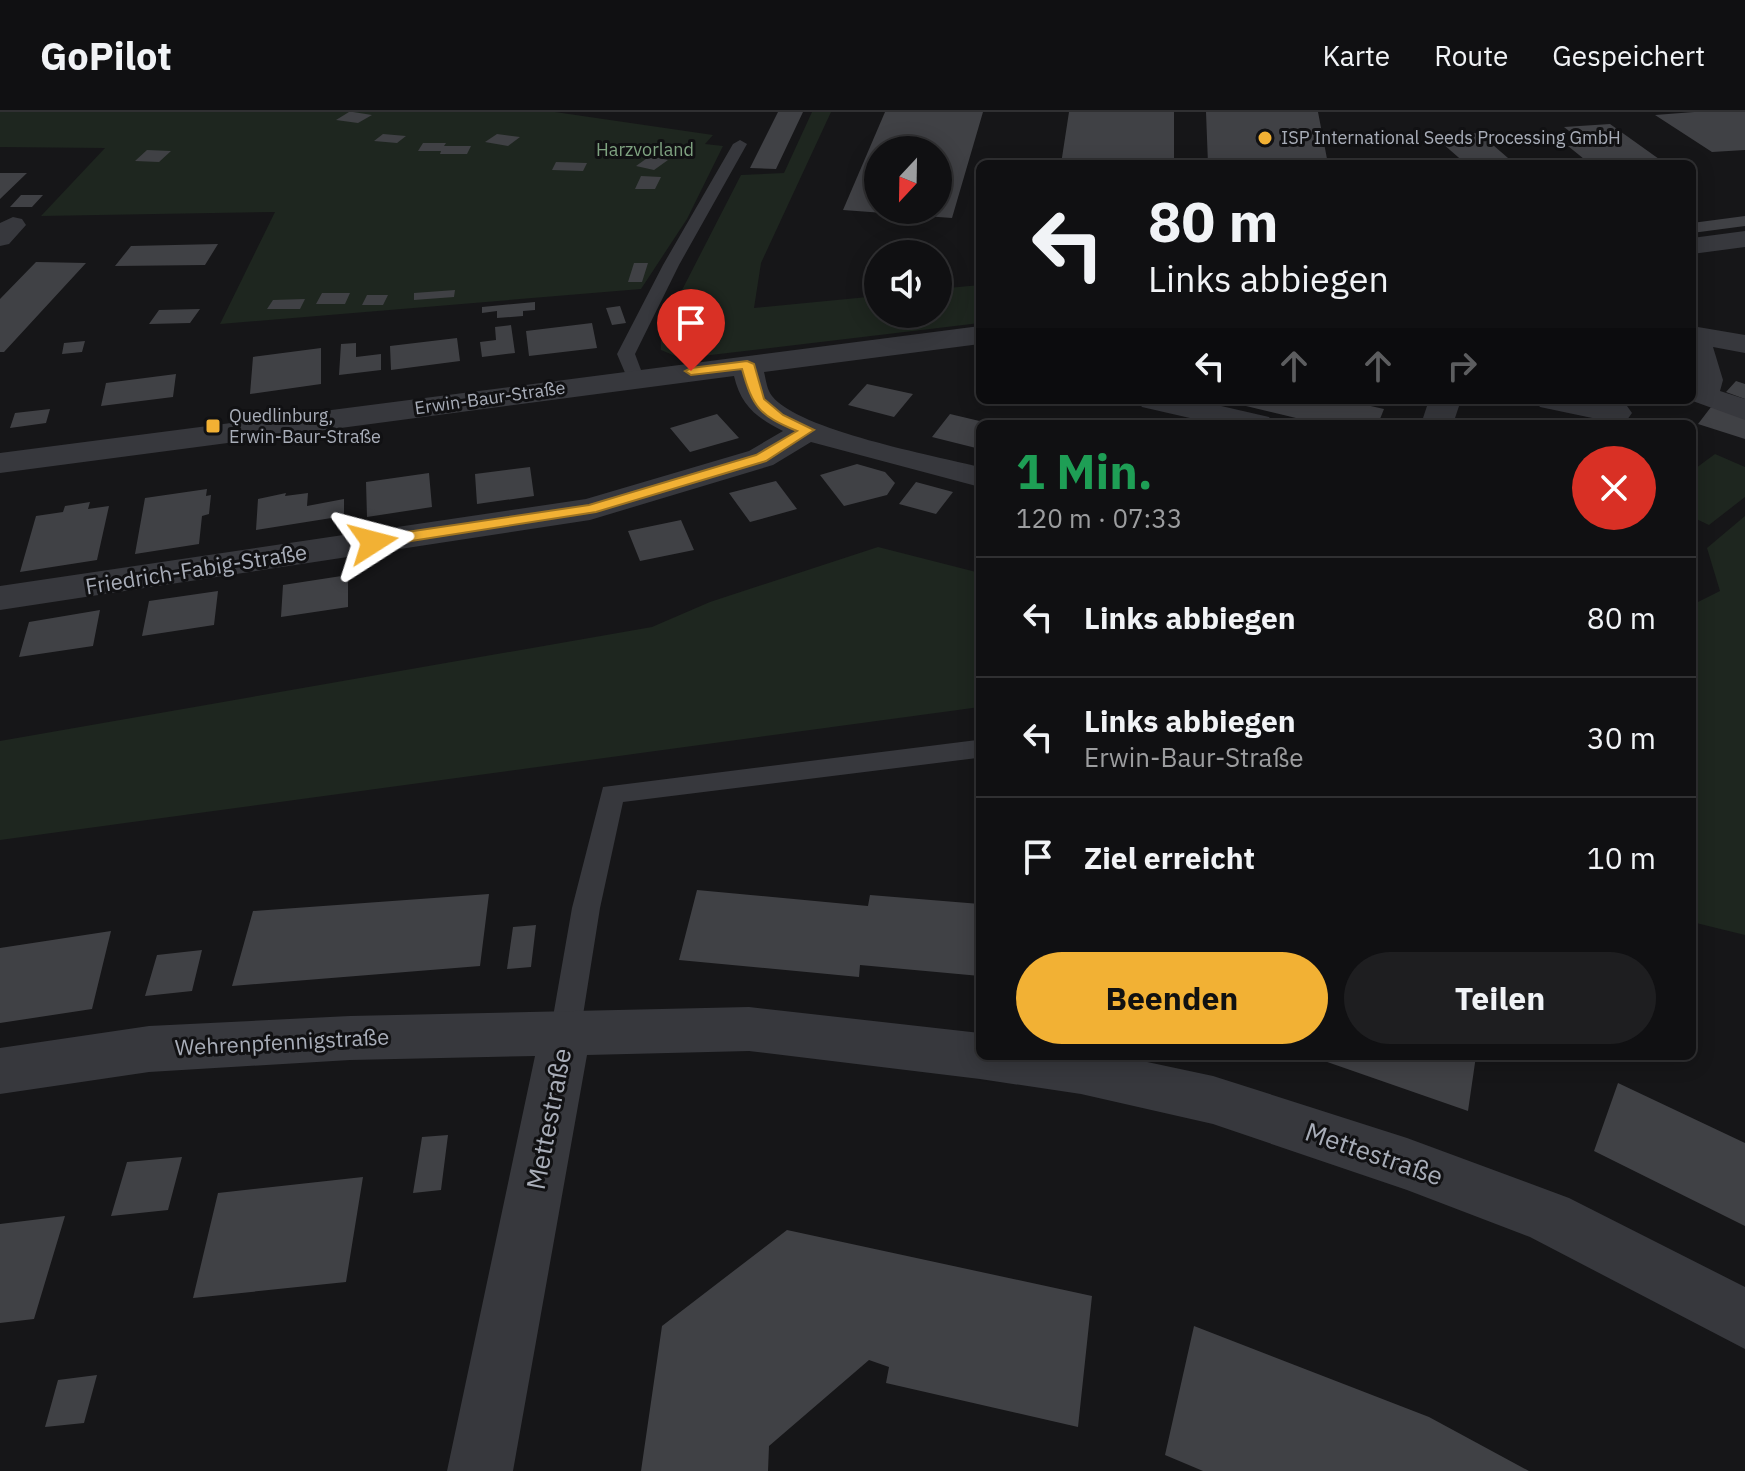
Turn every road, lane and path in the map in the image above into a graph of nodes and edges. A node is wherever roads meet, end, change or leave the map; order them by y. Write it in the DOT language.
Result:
graph roads {
  1 [pos="740,144"];
  2 [pos="1745,239"];
  3 [pos="1696,245"];
  4 [pos="1696,336"];
  5 [pos="975,339"];
  6 [pos="1745,344"];
  7 [pos="1696,345"];
  8 [pos="747,364"];
  9 [pos="635,378"];
  10 [pos="1170,404"];
  11 [pos="1571,404"];
  12 [pos="1745,410"];
  13 [pos="1616,413"];
  14 [pos="1240,420"];
  15 [pos="807,430"];
  16 [pos="0,463"];
  17 [pos="976,476"];
  18 [pos="0,598"];
  19 [pos="976,749"];
  20 [pos="565,1034"];
  21 [pos="976,1056"];
  22 [pos="1007,1060"];
  23 [pos="0,1071"];
  24 [pos="1745,1319"];
  25 [pos="480,1471"];
  1 -- 9 [label="lane"];
  2 -- 3 [label="street"];
  4 -- 6 [label="street"];
  5 -- 8 [label="street, Erwin-Baur-Straße"];
  7 -- 12 [label="street"];
  8 -- 9 [label="street, Erwin-Baur-Straße"];
  8 -- 15 [label="street"];
  9 -- 16 [label="street, Erwin-Baur-Straße"];
  10 -- 14 [label="street"];
  11 -- 13 [label="street"];
  15 -- 17 [label="street"];
  15 -- 18 [label="street, Friedrich-Fabig-Straße"];
  19 -- 20 [label="lane"];
  20 -- 21 [label="street, Mettestraße"];
  20 -- 23 [label="street, Wehrenpfennigstraße"];
  20 -- 25 [label="street, Mettestraße"];
  22 -- 24 [label="street, Mettestraße"];
}
